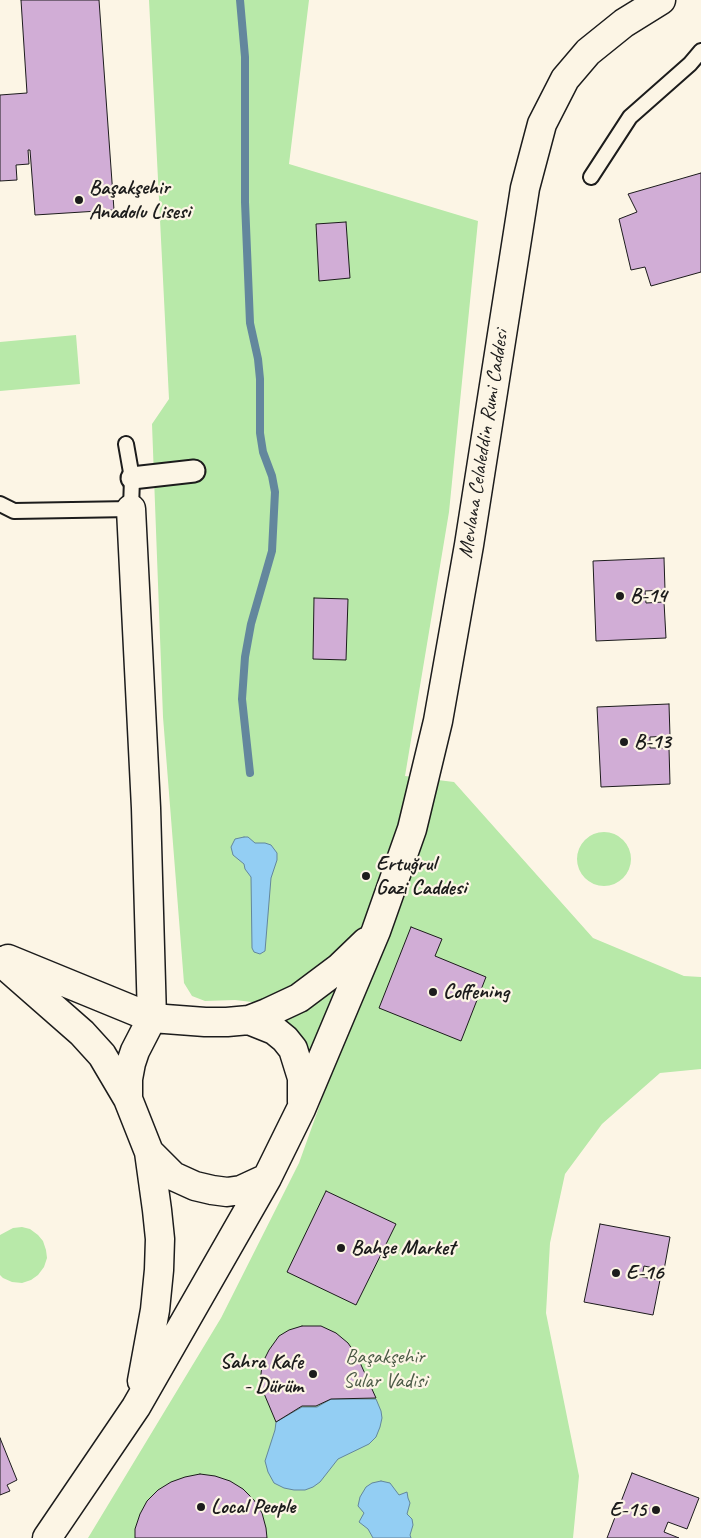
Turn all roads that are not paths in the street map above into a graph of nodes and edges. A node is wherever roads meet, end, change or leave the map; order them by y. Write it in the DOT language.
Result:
graph roads {
  1 [pos="660,0"];
  2 [pos="701,51"];
  3 [pos="591,177"];
  4 [pos="126,444"];
  5 [pos="194,471"];
  6 [pos="132,478"];
  7 [pos="0,504"];
  8 [pos="131,509"];
  9 [pos="376,931"];
  10 [pos="0,956"];
  11 [pos="0,961"];
  12 [pos="152,1018"];
  13 [pos="249,1020"];
  14 [pos="128,1099"];
  15 [pos="301,1109"];
  16 [pos="149,1152"];
  17 [pos="267,1178"];
  18 [pos="136,1407"];
  19 [pos="47,1538"];
  1 -- 9 [label="street, Mevlana Celaleddin Rumi Caddesi"];
  2 -- 3 [label="lane"];
  4 -- 6 [label="lane"];
  5 -- 6 [label="street"];
  6 -- 8 [label="lane"];
  7 -- 8 [label="lane"];
  8 -- 12 [label="street"];
  9 -- 13 [label="street"];
  9 -- 15 [label="street, Mevlana Celaleddin Rumi Caddesi"];
  10 -- 12 [label="street"];
  11 -- 14 [label="street"];
  12 -- 13 [label="street"];
  12 -- 14 [label="street"];
  13 -- 15 [label="street"];
  14 -- 16 [label="street"];
  15 -- 17 [label="street, Mevlana Celaleddin Rumi Caddesi"];
  16 -- 17 [label="street"];
  16 -- 18 [label="street"];
  17 -- 18 [label="street, Mevlana Celaleddin Rumi Caddesi"];
  18 -- 19 [label="street, Mevlana Celaleddin Rumi Caddesi"];
}
